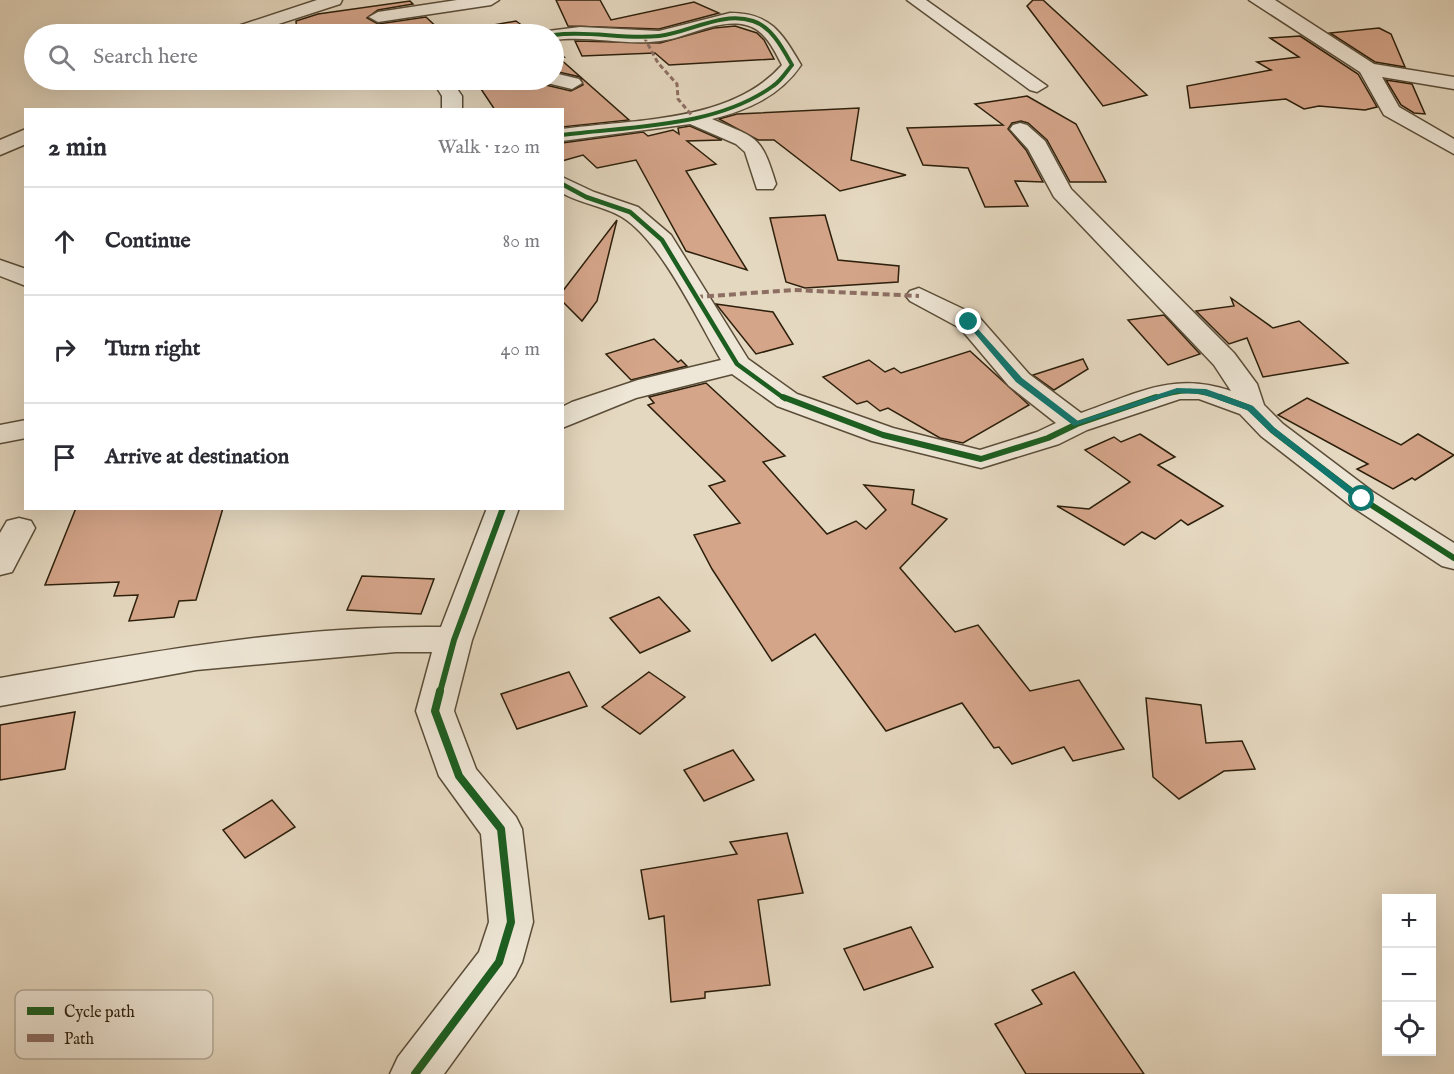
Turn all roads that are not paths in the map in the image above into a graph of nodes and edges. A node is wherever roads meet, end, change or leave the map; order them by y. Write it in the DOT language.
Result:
graph roads {
  1 [pos="334,0"];
  2 [pos="491,0"];
  3 [pos="915,0"];
  4 [pos="1257,0"];
  5 [pos="365,4"];
  6 [pos="378,17"];
  7 [pos="262,24"];
  8 [pos="386,24"];
  9 [pos="564,33"];
  10 [pos="1368,69"];
  11 [pos="1454,83"];
  12 [pos="1037,86"];
  13 [pos="448,90"];
  14 [pos="452,108"];
  15 [pos="694,118"];
  16 [pos="1020,129"];
  17 [pos="564,135"];
  18 [pos="24,136"];
  19 [pos="1454,148"];
  20 [pos="0,149"];
  21 [pos="765,184"];
  22 [pos="564,185"];
  23 [pos="0,267"];
  24 [pos="24,278"];
  25 [pos="919,296"];
  26 [pos="737,364"];
  27 [pos="1250,408"];
  28 [pos="564,418"];
  29 [pos="1077,424"];
  30 [pos="24,429"];
  31 [pos="0,434"];
  32 [pos="502,510"];
  33 [pos="19,528"];
  34 [pos="1454,558"];
  35 [pos="0,564"];
  36 [pos="454,640"];
  37 [pos="0,692"];
  38 [pos="415,1074"];
  1 -- 7 [label="street"];
  2 -- 6 [label="street"];
  3 -- 12 [label="street"];
  4 -- 10 [label="street"];
  5 -- 6 [label="street"];
  6 -- 8 [label="street"];
  9 -- 15 [label="street"];
  10 -- 11 [label="street"];
  10 -- 19 [label="street"];
  13 -- 14 [label="street"];
  15 -- 17 [label="street"];
  15 -- 21 [label="street"];
  16 -- 27 [label="street"];
  18 -- 20 [label="street"];
  22 -- 26 [label="street"];
  23 -- 24 [label="street"];
  25 -- 29 [label="street"];
  26 -- 28 [label="street"];
  26 -- 29 [label="street"];
  27 -- 29 [label="street"];
  27 -- 34 [label="street"];
  30 -- 31 [label="street"];
  32 -- 36 [label="street"];
  33 -- 35 [label="street"];
  36 -- 37 [label="street"];
  36 -- 38 [label="street"];
}
